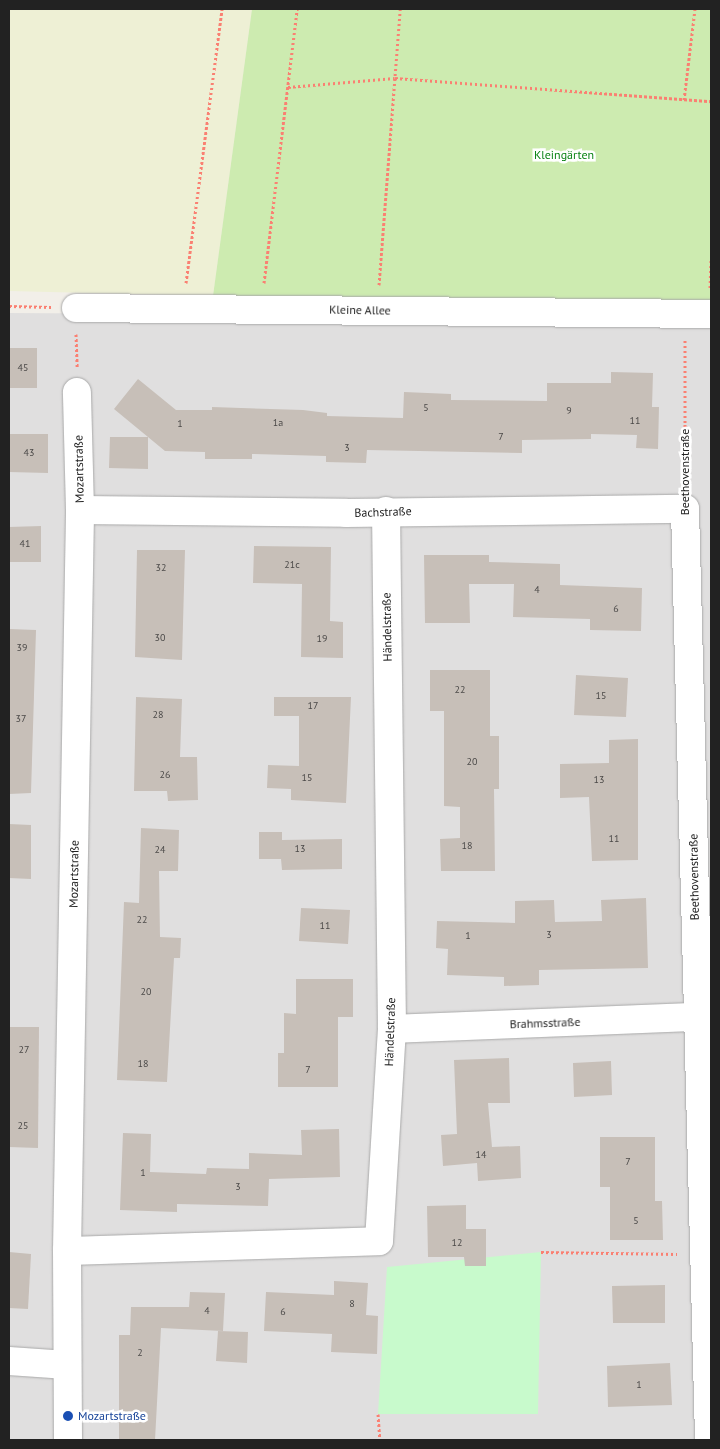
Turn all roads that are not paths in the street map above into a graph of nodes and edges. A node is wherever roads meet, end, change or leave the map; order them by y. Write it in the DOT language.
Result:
graph roads {
  1 [pos="76,308"];
  2 [pos="698,314"];
  3 [pos="77,392"];
  4 [pos="685,509"];
  5 [pos="80,510"];
  6 [pos="386,512"];
  7 [pos="697,1017"];
  8 [pos="392,1029"];
  9 [pos="706,1060"];
  10 [pos="67,1251"];
  11 [pos="9,1362"];
  12 [pos="68,1366"];
  13 [pos="68,1440"];
  14 [pos="709,1440"];
  1 -- 2 [label="street, Kleine Allee"];
  3 -- 5 [label="street, Mozartstraße"];
  4 -- 6 [label="street, Bachstraße"];
  4 -- 7 [label="street, Beethovenstraße"];
  5 -- 6 [label="street, Bachstraße"];
  5 -- 10 [label="street, Mozartstraße"];
  6 -- 8 [label="street, Händelstraße"];
  7 -- 8 [label="street, Brahmsstraße"];
  7 -- 9 [label="street, Beethovenstraße"];
  8 -- 10 [label="street, Händelstraße"];
  9 -- 14 [label="street, Beethovenstraße"];
  10 -- 12 [label="street, Mozartstraße"];
  11 -- 12 [label="street"];
  12 -- 13 [label="street, Mozartstraße"];
}
